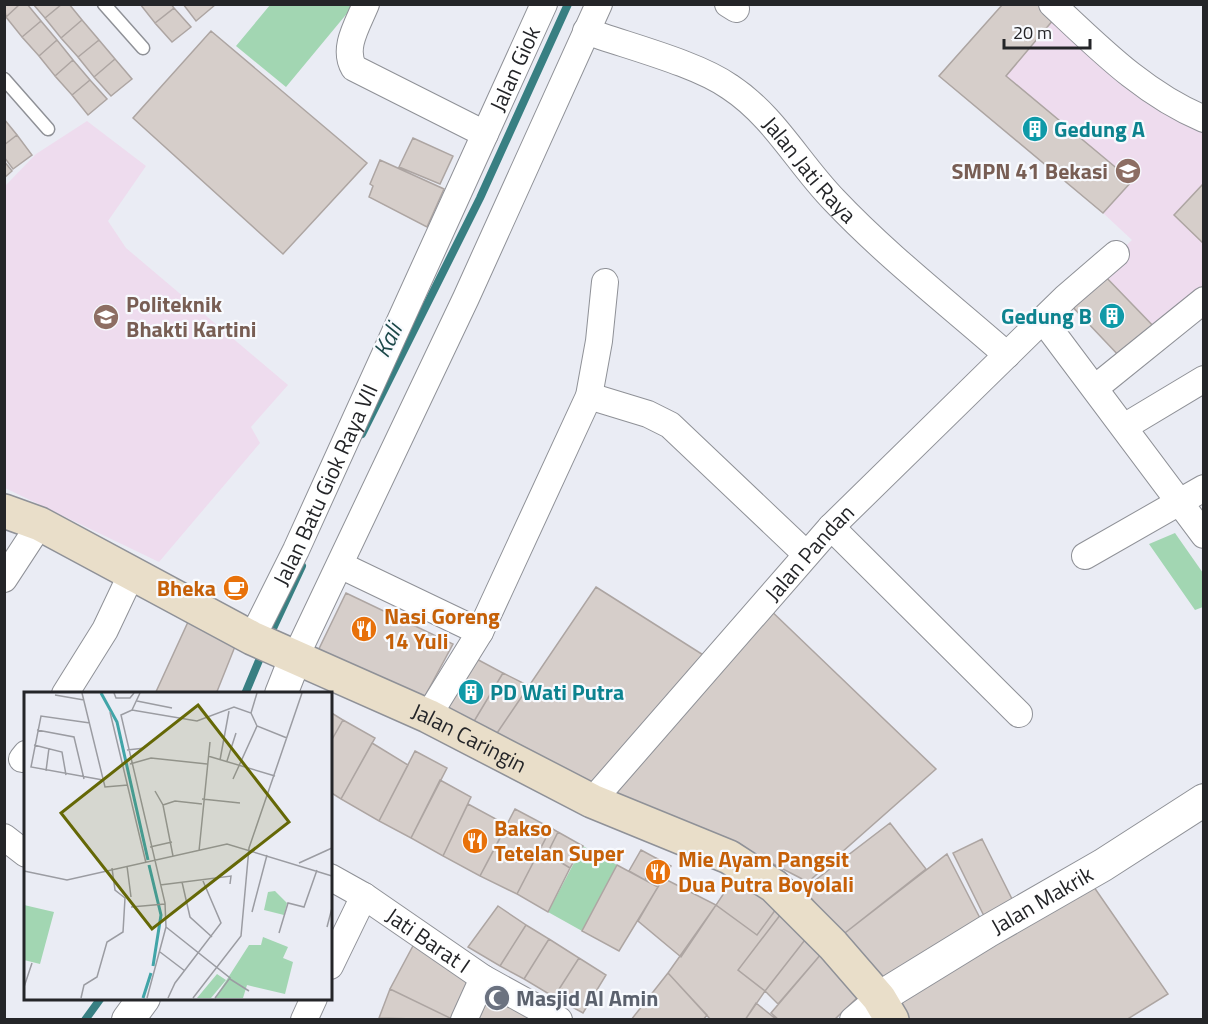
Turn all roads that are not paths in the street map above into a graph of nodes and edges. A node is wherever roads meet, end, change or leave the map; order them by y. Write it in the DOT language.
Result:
graph roads {
  1 [pos="104,4"];
  2 [pos="366,4"];
  3 [pos="544,4"];
  4 [pos="599,4"];
  5 [pos="1052,4"];
  6 [pos="586,32"];
  7 [pos="143,48"];
  8 [pos="4,79"];
  9 [pos="1203,119"];
  10 [pos="48,129"];
  11 [pos="486,134"];
  12 [pos="1116,254"];
  13 [pos="605,282"];
  14 [pos="1203,300"];
  15 [pos="1043,320"];
  16 [pos="1006,355"];
  17 [pos="1203,379"];
  18 [pos="1095,388"];
  19 [pos="589,396"];
  20 [pos="1124,427"];
  21 [pos="1203,488"];
  22 [pos="1180,500"];
  23 [pos="4,511"];
  24 [pos="40,524"];
  25 [pos="831,527"];
  26 [pos="1203,536"];
  27 [pos="806,554"];
  28 [pos="1085,556"];
  29 [pos="340,565"];
  30 [pos="132,573"];
  31 [pos="4,579"];
  32 [pos="480,632"];
  33 [pos="274,648"];
  34 [pos="66,692"];
  35 [pos="281,692"];
  36 [pos="1019,714"];
  37 [pos="428,716"];
  38 [pos="1203,800"];
  39 [pos="592,801"];
  40 [pos="4,837"];
  41 [pos="24,852"];
  42 [pos="332,878"];
  43 [pos="364,897"];
  44 [pos="332,962"];
  45 [pos="483,978"];
  46 [pos="143,1000"];
  47 [pos="314,1000"];
  48 [pos="885,1009"];
  49 [pos="128,1020"];
  50 [pos="304,1020"];
  51 [pos="464,1020"];
  52 [pos="559,1020"];
  53 [pos="853,1020"];
  1 -- 7 [label="lane"];
  2 -- 11 [label="street"];
  3 -- 11 [label="street, Jalan Giok"];
  4 -- 6 [label="street"];
  5 -- 9 [label="street"];
  6 -- 16 [label="street, Jalan Jati Raya"];
  6 -- 29 [label="street"];
  8 -- 10 [label="lane"];
  11 -- 33 [label="street, Jalan Batu Giok Raya VII"];
  12 -- 15 [label="street, Jalan Pandan"];
  13 -- 19 [label="street"];
  14 -- 18 [label="street"];
  15 -- 16 [label="street, Jalan Pandan"];
  15 -- 18 [label="street"];
  16 -- 25 [label="street, Jalan Pandan"];
  17 -- 20 [label="street"];
  18 -- 20 [label="street"];
  19 -- 27 [label="street"];
  19 -- 32 [label="street"];
  20 -- 22 [label="street"];
  21 -- 22 [label="street"];
  22 -- 26 [label="street"];
  22 -- 28 [label="street"];
  23 -- 24 [label="main road, Jalan Caringin"];
  24 -- 30 [label="main road, Jalan Caringin"];
  24 -- 31 [label="street"];
  25 -- 27 [label="street, Jalan Pandan"];
  25 -- 36 [label="street"];
  27 -- 39 [label="street, Jalan Pandan"];
  29 -- 32 [label="street"];
  29 -- 33 [label="street"];
  30 -- 33 [label="main road, Jalan Caringin"];
  30 -- 34 [label="street"];
  32 -- 37 [label="street"];
  33 -- 35 [label="street"];
  33 -- 37 [label="main road, Jalan Caringin"];
  37 -- 39 [label="main road, Jalan Caringin"];
  38 -- 48 [label="street, Jalan Makrik"];
  39 -- 48 [label="main road, Jalan Caringin"];
  40 -- 41 [label="street"];
  42 -- 43 [label="street, Jati Barat I"];
  43 -- 44 [label="street"];
  43 -- 45 [label="street, Jati Barat I"];
  45 -- 51 [label="street"];
  45 -- 52 [label="street, Jati Barat I"];
  46 -- 49 [label="street"];
  47 -- 50 [label="street"];
  48 -- 53 [label="street"];
}
